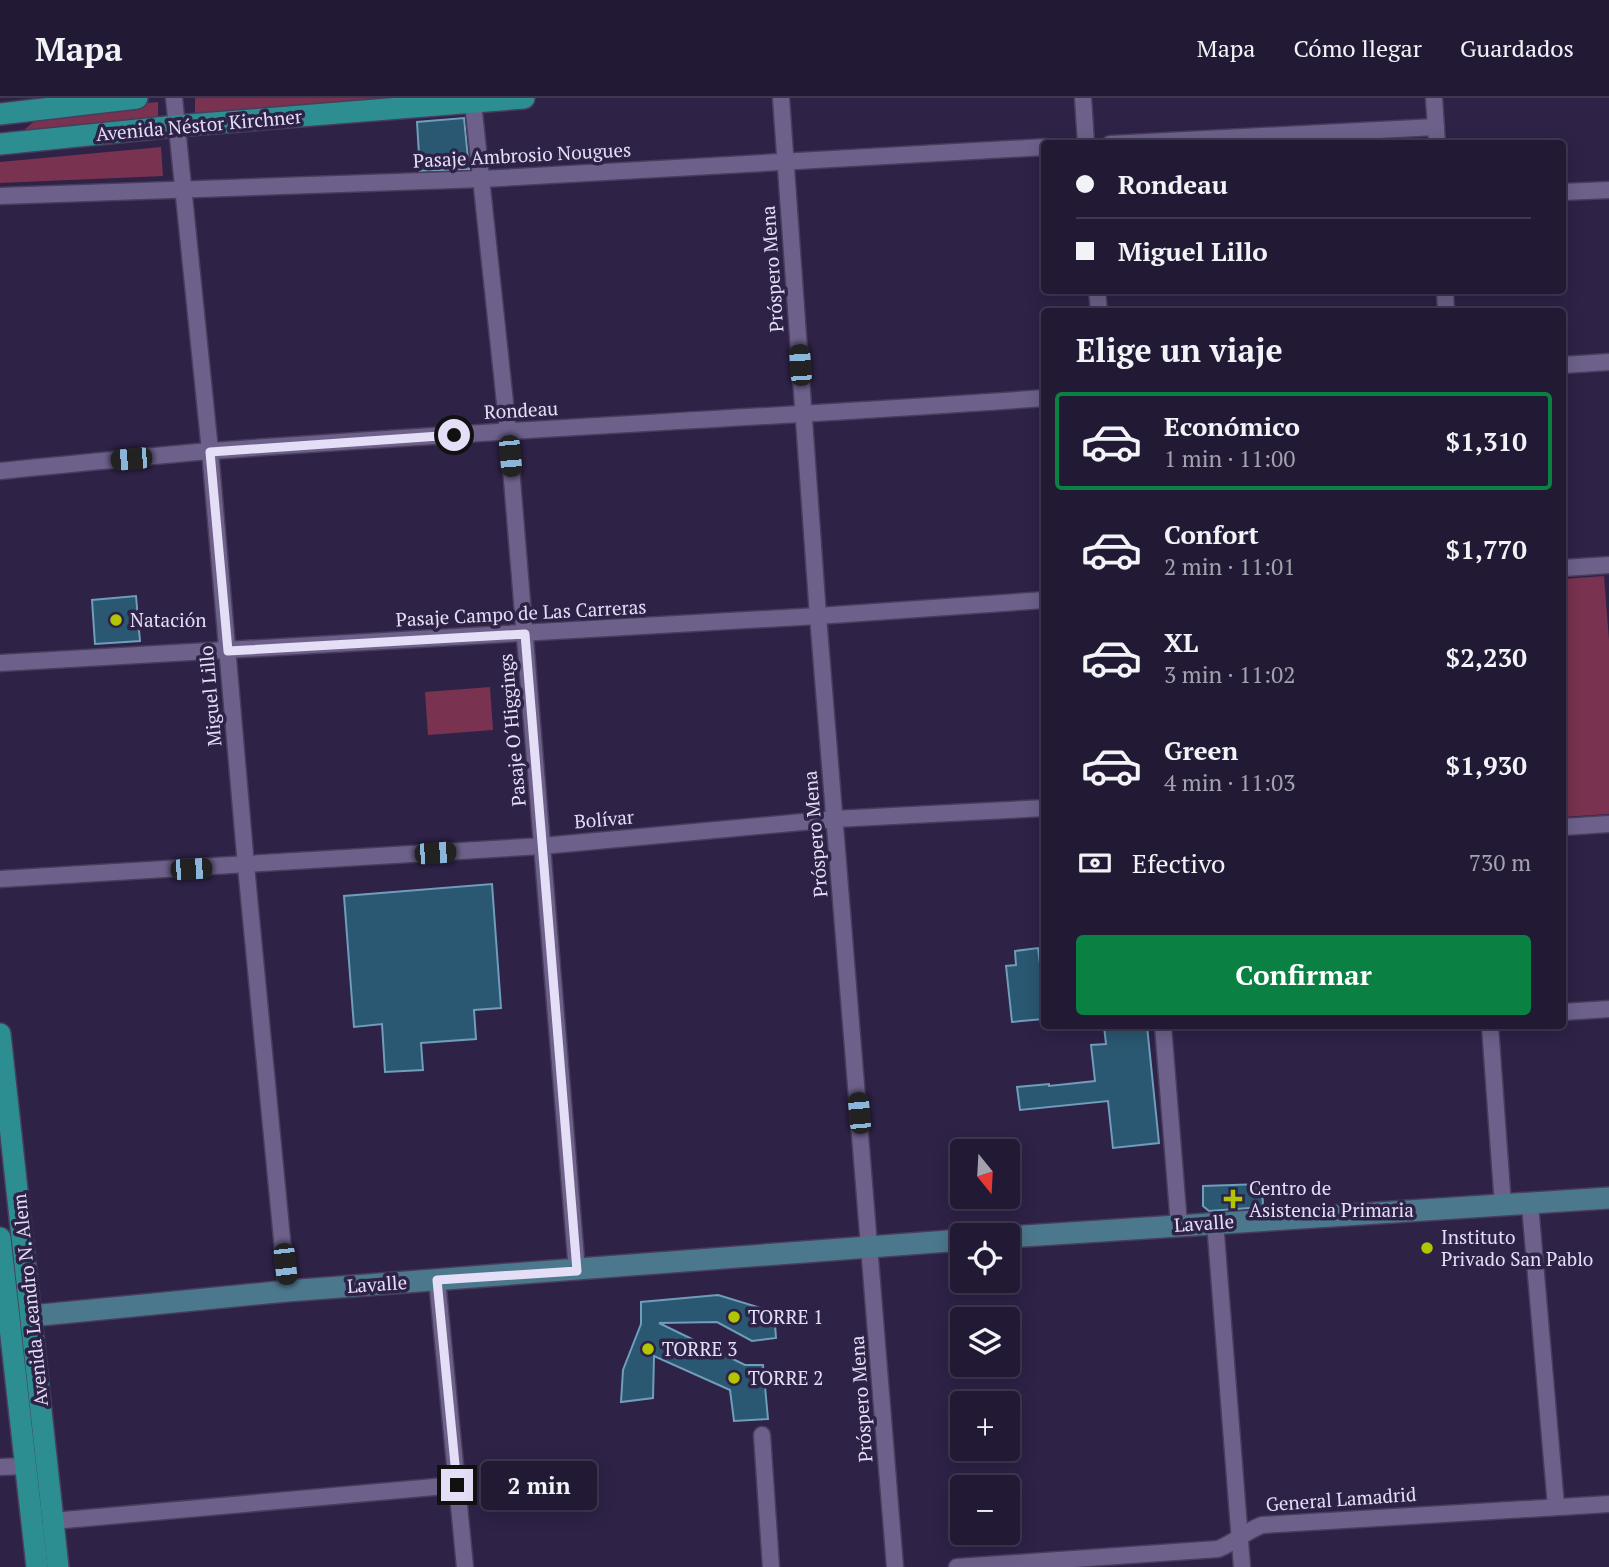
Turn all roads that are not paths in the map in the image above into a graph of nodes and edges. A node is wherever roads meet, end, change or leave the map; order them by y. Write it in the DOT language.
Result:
graph roads {
  1 [pos="136,98"];
  2 [pos="174,98"];
  3 [pos="524,98"];
  4 [pos="782,98"];
  5 [pos="1083,98"];
  6 [pos="1434,98"];
  7 [pos="474,103"];
  8 [pos="0,114"];
  9 [pos="177,126"];
  10 [pos="1436,127"];
  11 [pos="1086,140"];
  12 [pos="1187,140"];
  13 [pos="1437,140"];
  14 [pos="0,144"];
  15 [pos="1041,147"];
  16 [pos="786,162"];
  17 [pos="482,179"];
  18 [pos="1609,190"];
  19 [pos="183,191"];
  20 [pos="1566,192"];
  21 [pos="0,196"];
  22 [pos="1609,362"];
  23 [pos="1566,365"];
  24 [pos="1041,398"];
  25 [pos="803,416"];
  26 [pos="508,431"];
  27 [pos="210,452"];
  28 [pos="0,471"];
  29 [pos="1609,565"];
  30 [pos="1566,568"];
  31 [pos="1041,600"];
  32 [pos="818,616"];
  33 [pos="525,634"];
  34 [pos="228,651"];
  35 [pos="0,663"];
  36 [pos="1041,808"];
  37 [pos="835,819"];
  38 [pos="1609,824"];
  39 [pos="1566,827"];
  40 [pos="542,846"];
  41 [pos="246,866"];
  42 [pos="0,879"];
  43 [pos="1609,1009"];
  44 [pos="1566,1012"];
  45 [pos="1163,1029"];
  46 [pos="1490,1029"];
  47 [pos="0,1034"];
  48 [pos="1609,1198"];
  49 [pos="1530,1205"];
  50 [pos="1503,1206"];
  51 [pos="1215,1222"];
  52 [pos="1179,1225"];
  53 [pos="1020,1236"];
  54 [pos="0,1240"];
  55 [pos="950,1241"];
  56 [pos="871,1247"];
  57 [pos="26,1261"];
  58 [pos="577,1271"];
  59 [pos="437,1280"];
  60 [pos="287,1291"];
  61 [pos="31,1316"];
  62 [pos="11,1339"];
  63 [pos="762,1435"];
  64 [pos="25,1466"];
  65 [pos="0,1467"];
  66 [pos="457,1485"];
  67 [pos="1609,1504"];
  68 [pos="1556,1506"];
  69 [pos="53,1521"];
  70 [pos="1240,1536"];
  71 [pos="37,1567"];
  72 [pos="58,1567"];
  73 [pos="465,1567"];
  74 [pos="771,1567"];
  75 [pos="895,1567"];
  76 [pos="957,1567"];
  77 [pos="1242,1567"];
  1 -- 8 [label="main road, Avenida Néstor Kirchner"];
  2 -- 9 [label="street, Miguel Lillo"];
  3 -- 7 [label="main road, Avenida Néstor Kirchner"];
  4 -- 16 [label="street, Próspero Mena"];
  5 -- 11 [label="street"];
  6 -- 10 [label="street"];
  7 -- 9 [label="main road, Avenida Néstor Kirchner"];
  7 -- 17 [label="street, Pasaje O´Higgings"];
  9 -- 14 [label="main road, Avenida Néstor Kirchner"];
  9 -- 19 [label="street, Miguel Lillo"];
  10 -- 12 [label="street"];
  10 -- 13 [label="street"];
  15 -- 16 [label="street, Pasaje Ambrosio Nougues"];
  16 -- 17 [label="street, Pasaje Ambrosio Nougues"];
  16 -- 25 [label="street, Próspero Mena"];
  17 -- 19 [label="street, Pasaje Ambrosio Nougues"];
  17 -- 26 [label="street, Pasaje O´Higgings"];
  18 -- 20 [label="street"];
  19 -- 21 [label="street, Pasaje Ambrosio Nougues"];
  19 -- 27 [label="street, Miguel Lillo"];
  22 -- 23 [label="street"];
  24 -- 25 [label="street, Rondeau"];
  25 -- 26 [label="street, Rondeau"];
  25 -- 32 [label="street, Próspero Mena"];
  26 -- 27 [label="street, Rondeau"];
  26 -- 33 [label="street, Pasaje O´Higgings"];
  27 -- 28 [label="street, Rondeau"];
  27 -- 34 [label="street, Miguel Lillo"];
  29 -- 30 [label="street"];
  31 -- 32 [label="street, Pasaje Campo de Las Carreras"];
  32 -- 33 [label="street, Pasaje Campo de Las Carreras"];
  32 -- 37 [label="street, Próspero Mena"];
  33 -- 34 [label="street, Pasaje Campo de Las Carreras"];
  33 -- 40 [label="street, Pasaje O´Higgings"];
  34 -- 35 [label="street, Pasaje Campo de Las Carreras"];
  34 -- 41 [label="street, Miguel Lillo"];
  36 -- 37 [label="street, Bolívar"];
  37 -- 40 [label="street, Bolívar"];
  37 -- 56 [label="street, Próspero Mena"];
  38 -- 39 [label="street"];
  40 -- 41 [label="street, Bolívar"];
  40 -- 58 [label="street, Pasaje O´Higgings"];
  41 -- 42 [label="street, Bolívar"];
  41 -- 60 [label="street, Miguel Lillo"];
  43 -- 44 [label="street"];
  45 -- 52 [label="street"];
  46 -- 50 [label="street"];
  47 -- 57 [label="main road, Avenida Leandro N. Alem"];
  48 -- 49 [label="street, Lavalle"];
  49 -- 50 [label="street, Lavalle"];
  49 -- 68 [label="street"];
  50 -- 51 [label="street, Lavalle"];
  51 -- 52 [label="street, Lavalle"];
  51 -- 70 [label="street"];
  52 -- 53 [label="street, Lavalle"];
  54 -- 57 [label="street"];
  54 -- 62 [label="main road, Avenida Leandro N. Alem"];
  55 -- 56 [label="street, Lavalle"];
  56 -- 58 [label="street, Lavalle"];
  56 -- 75 [label="street, Próspero Mena"];
  57 -- 61 [label="main road, Avenida Leandro N. Alem"];
  58 -- 59 [label="street, Lavalle"];
  59 -- 60 [label="street, Lavalle"];
  59 -- 66 [label="street"];
  60 -- 61 [label="street, Lavalle"];
  61 -- 62 [label="street"];
  61 -- 69 [label="main road, Avenida Leandro N. Alem"];
  62 -- 64 [label="main road, Avenida Leandro N. Alem"];
  63 -- 74 [label="street"];
  64 -- 65 [label="street"];
  64 -- 71 [label="main road, Avenida Leandro N. Alem"];
  66 -- 69 [label="street"];
  66 -- 73 [label="street"];
  67 -- 68 [label="street, General Lamadrid"];
  68 -- 70 [label="street, General Lamadrid"];
  69 -- 72 [label="main road, Avenida Leandro N. Alem"];
  70 -- 76 [label="street, General Lamadrid"];
  70 -- 77 [label="street"];
}
